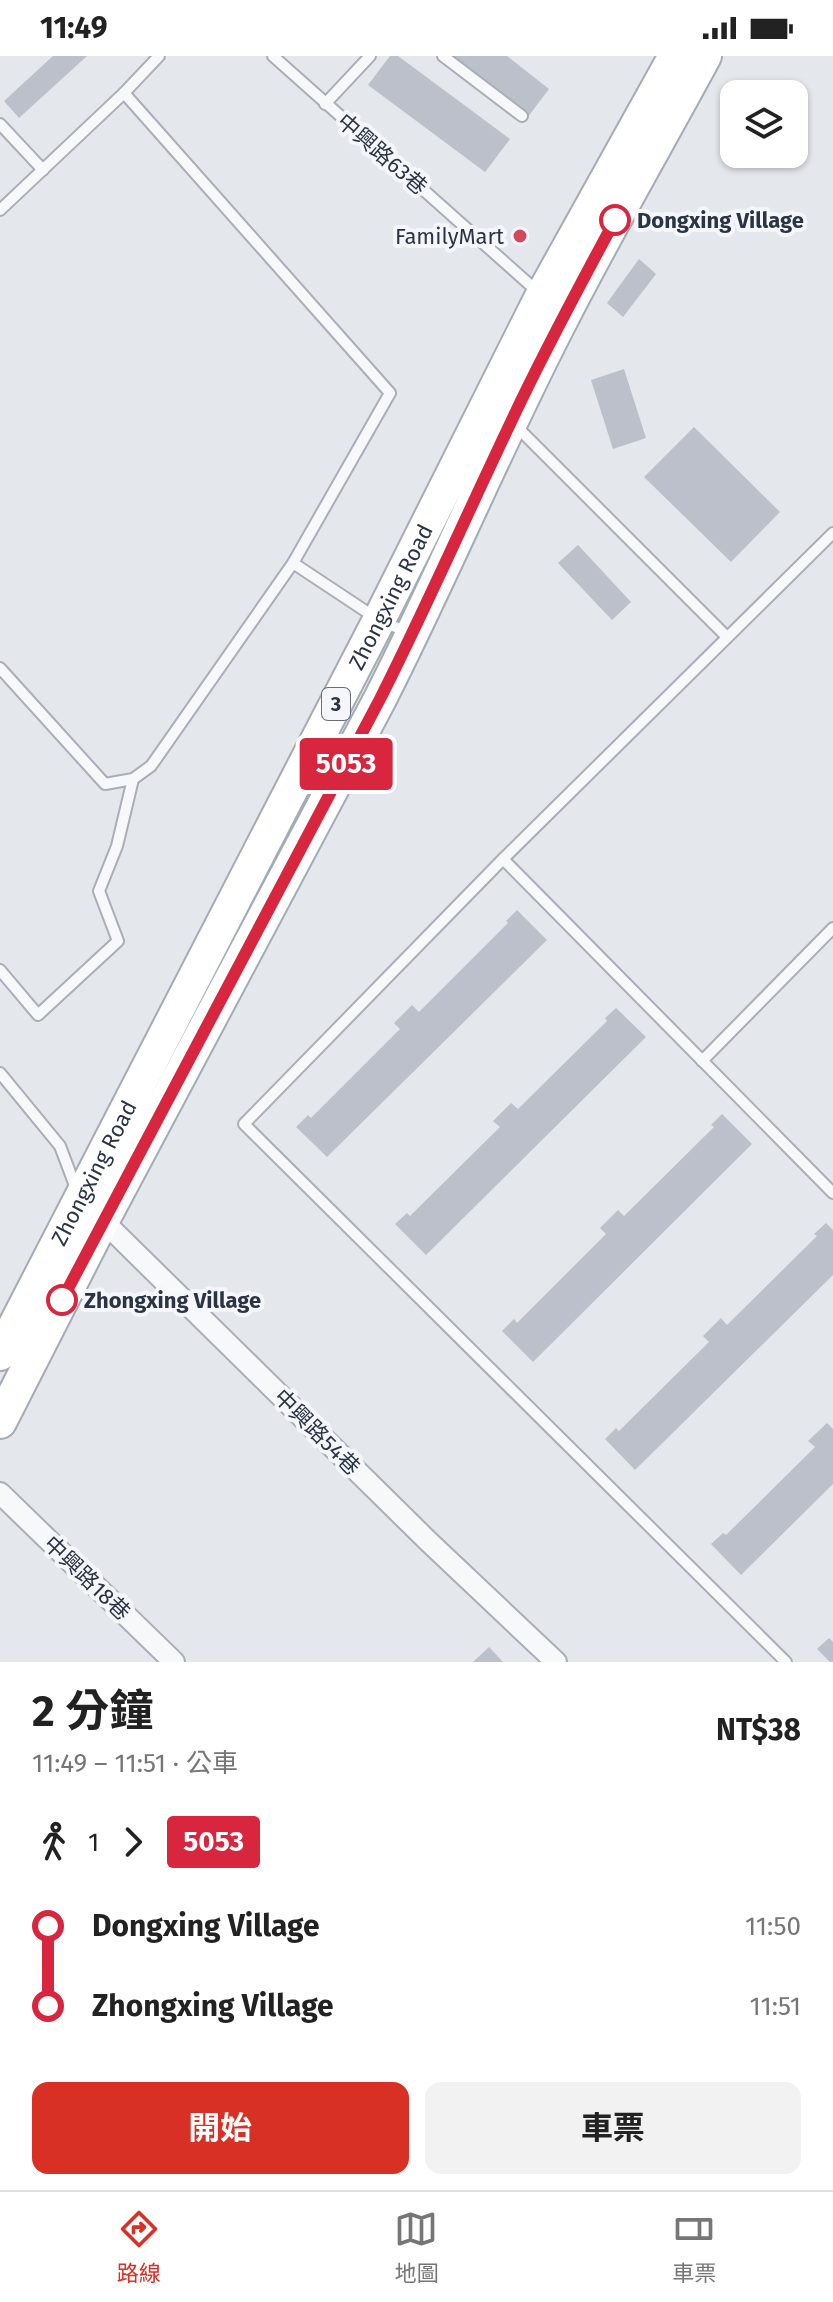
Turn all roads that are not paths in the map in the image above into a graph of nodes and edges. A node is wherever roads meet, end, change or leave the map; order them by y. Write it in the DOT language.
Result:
graph roads {
  1 [pos="159,56"];
  2 [pos="273,56"];
  3 [pos="370,56"];
  4 [pos="443,56"];
  5 [pos="705,56"];
  6 [pos="669,60"];
  7 [pos="124,93"];
  8 [pos="325,104"];
  9 [pos="522,116"];
  10 [pos="0,124"];
  11 [pos="43,170"];
  12 [pos="0,210"];
  13 [pos="553,305"];
  14 [pos="501,409"];
  15 [pos="833,533"];
  16 [pos="293,563"];
  17 [pos="379,620"];
  18 [pos="413,634"];
  19 [pos="727,637"];
  20 [pos="0,668"];
  21 [pos="133,779"];
  22 [pos="503,859"];
  23 [pos="833,928"];
  24 [pos="0,970"];
  25 [pos="702,1061"];
  26 [pos="0,1073"];
  27 [pos="833,1193"];
  28 [pos="91,1210"];
  29 [pos="0,1354"];
  30 [pos="0,1422"];
  31 [pos="0,1493"];
  32 [pos="174,1662"];
  33 [pos="556,1662"];
  34 [pos="786,1662"];
  1 -- 7 [label="lane"];
  2 -- 8 [label="lane, 中興路63巷"];
  3 -- 8 [label="lane"];
  4 -- 9 [label="lane"];
  5 -- 13 [label="main road, Zhongxing Road / 3"];
  6 -- 13 [label="main road, Zhongxing Road / 3"];
  7 -- 11 [label="lane"];
  7 -- 16 [label="lane"];
  8 -- 13 [label="lane, 中興路63巷"];
  10 -- 11 [label="lane"];
  11 -- 12 [label="lane"];
  13 -- 14 [label="main road, Zhongxing Road / 3"];
  14 -- 17 [label="main road, Zhongxing Road / 3"];
  14 -- 18 [label="main road, Zhongxing Road / 3"];
  14 -- 19 [label="lane"];
  15 -- 19 [label="lane"];
  16 -- 17 [label="lane"];
  16 -- 21 [label="lane"];
  17 -- 18 [label="lane"];
  17 -- 28 [label="main road, Zhongxing Road / 3"];
  18 -- 28 [label="main road, Zhongxing Road / 3"];
  19 -- 22 [label="lane"];
  20 -- 21 [label="lane"];
  21 -- 24 [label="lane"];
  22 -- 25 [label="lane"];
  22 -- 34 [label="lane"];
  23 -- 25 [label="lane"];
  25 -- 27 [label="lane"];
  26 -- 28 [label="lane"];
  28 -- 29 [label="main road, Zhongxing Road / 3"];
  28 -- 30 [label="main road, Zhongxing Road / 3"];
  28 -- 33 [label="street, 中興路54巷"];
  31 -- 32 [label="street, 中興路18巷"];
}
